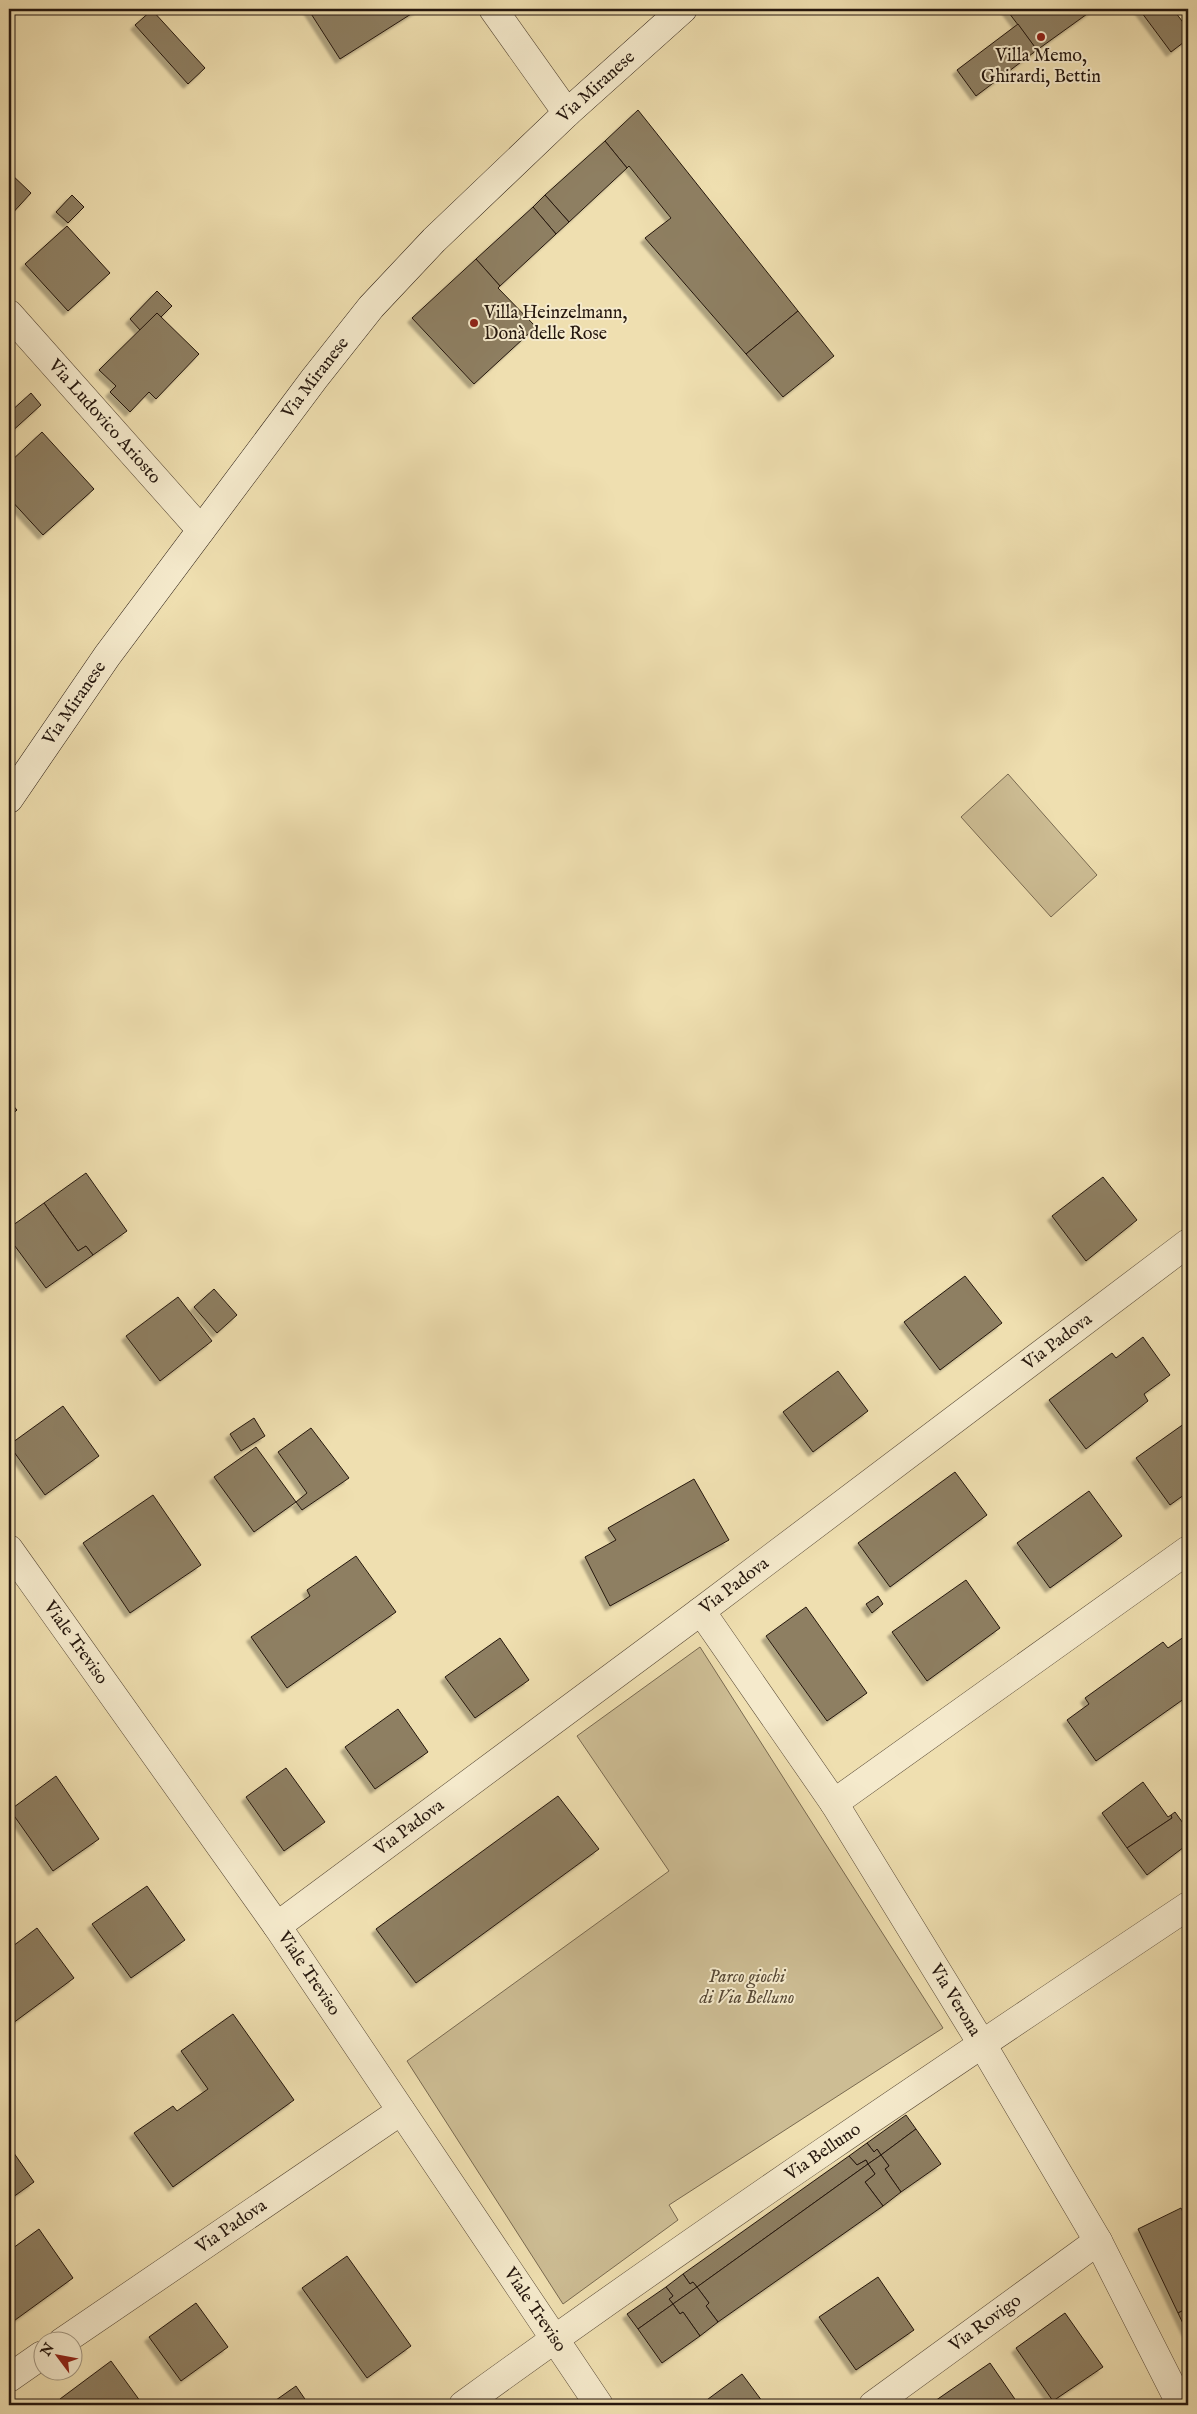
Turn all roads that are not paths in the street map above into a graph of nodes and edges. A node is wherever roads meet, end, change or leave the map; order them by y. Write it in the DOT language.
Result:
graph roads {
  1 [pos="493,9"];
  2 [pos="683,9"];
  3 [pos="567,113"];
  4 [pos="9,314"];
  5 [pos="201,530"];
  6 [pos="9,799"];
  7 [pos="1188,1243"];
  8 [pos="9,1549"];
  9 [pos="1188,1550"];
  10 [pos="701,1611"];
  11 [pos="834,1803"];
  12 [pos="1188,1906"];
  13 [pos="277,1926"];
  14 [pos="982,2044"];
  15 [pos="401,2111"];
  16 [pos="1098,2241"];
  17 [pos="77,2332"];
  18 [pos="554,2340"];
  19 [pos="32,2362"];
  20 [pos="9,2378"];
  21 [pos="463,2405"];
  22 [pos="599,2405"];
  23 [pos="873,2405"];
  24 [pos="1181,2405"];
  1 -- 3 [label="street"];
  2 -- 3 [label="street, Via Miranese"];
  3 -- 5 [label="street, Via Miranese"];
  4 -- 5 [label="street, Via Ludovico Ariosto"];
  5 -- 6 [label="street, Via Miranese"];
  7 -- 10 [label="street, Via Padova"];
  8 -- 13 [label="street, Viale Treviso"];
  9 -- 11 [label="street"];
  10 -- 11 [label="street, Via Verona"];
  10 -- 13 [label="street, Via Padova"];
  11 -- 14 [label="street, Via Verona"];
  12 -- 14 [label="street, Via Belluno"];
  13 -- 15 [label="street, Viale Treviso"];
  14 -- 16 [label="street, Via Verona"];
  14 -- 18 [label="street, Via Belluno"];
  15 -- 17 [label="street, Via Padova"];
  15 -- 18 [label="street, Viale Treviso"];
  16 -- 23 [label="street, Via Rovigo"];
  16 -- 24 [label="street, Via Verona"];
  18 -- 21 [label="street, Via Belluno"];
  18 -- 22 [label="street, Viale Treviso"];
  19 -- 20 [label="street"];
}
